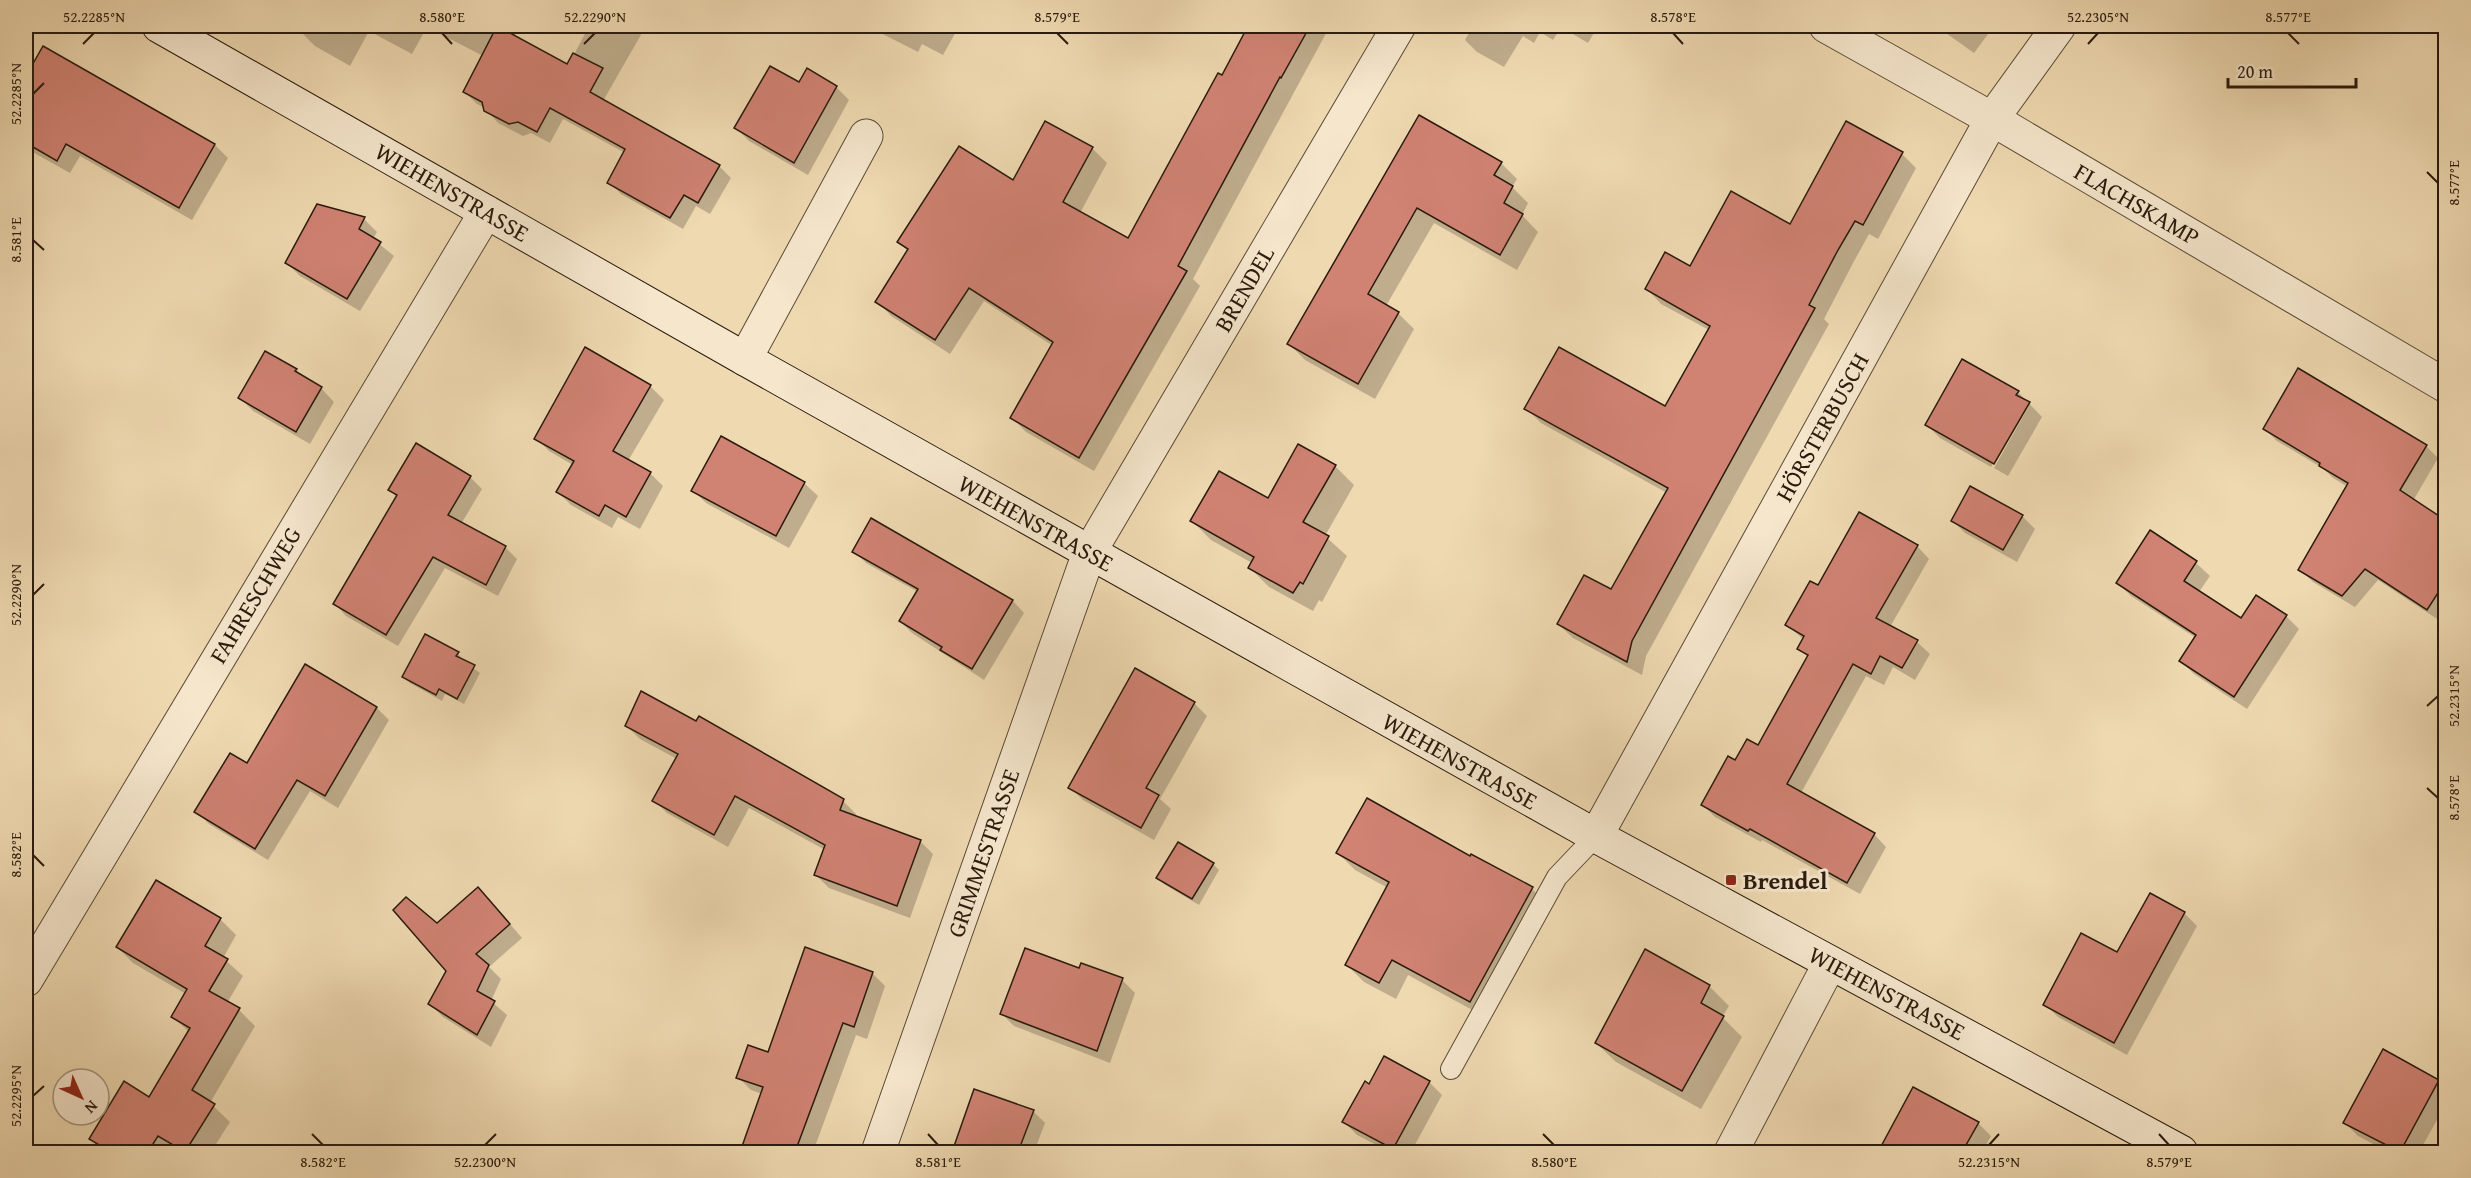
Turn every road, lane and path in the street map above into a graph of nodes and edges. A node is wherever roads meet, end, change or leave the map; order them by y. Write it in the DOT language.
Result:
graph roads {
  1 [pos="159,26"];
  2 [pos="1399,26"];
  3 [pos="1826,26"];
  4 [pos="2059,26"];
  5 [pos="1992,119"];
  6 [pos="866,136"];
  7 [pos="486,212"];
  8 [pos="745,359"];
  9 [pos="2445,386"];
  10 [pos="1089,553"];
  11 [pos="1596,836"];
  12 [pos="1830,963"];
  13 [pos="26,980"];
  14 [pos="1451,1069"];
  15 [pos="878,1152"];
  16 [pos="1731,1152"];
  17 [pos="2181,1152"];
  1 -- 7 [label="street, WIEHENSTRASSE"];
  2 -- 10 [label="street, BRENDEL"];
  3 -- 5 [label="street, FLACHSKAMP"];
  4 -- 5 [label="street, HÖRSTERBUSCH"];
  5 -- 9 [label="street, FLACHSKAMP"];
  5 -- 11 [label="street, HÖRSTERBUSCH"];
  6 -- 8 [label="street"];
  7 -- 8 [label="street, WIEHENSTRASSE"];
  7 -- 13 [label="street, FAHRESCHWEG"];
  8 -- 10 [label="street, WIEHENSTRASSE"];
  10 -- 11 [label="street, WIEHENSTRASSE"];
  10 -- 15 [label="street, GRIMMESTRASSE"];
  11 -- 12 [label="street, WIEHENSTRASSE"];
  11 -- 14 [label="lane"];
  12 -- 16 [label="street"];
  12 -- 17 [label="street, WIEHENSTRASSE"];
}
